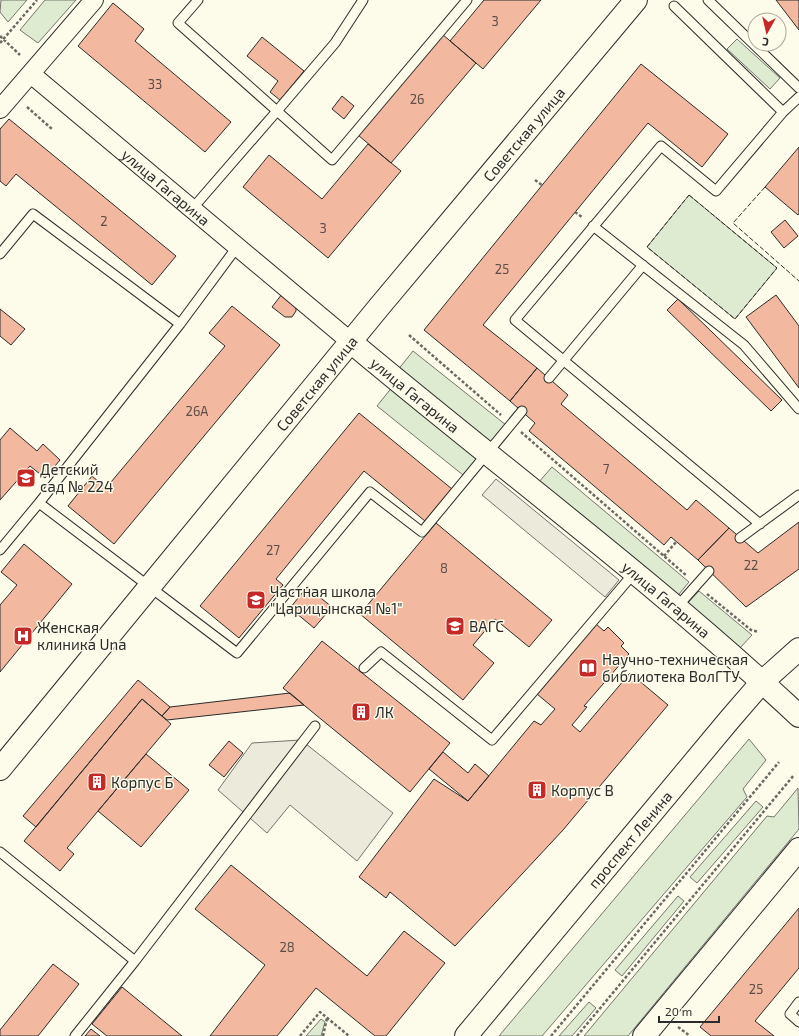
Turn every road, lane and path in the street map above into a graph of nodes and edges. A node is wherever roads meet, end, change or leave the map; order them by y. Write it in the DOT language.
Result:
graph roads {
  1 [pos="37,0"];
  2 [pos="94,0"];
  3 [pos="198,0"];
  4 [pos="364,0"];
  5 [pos="467,0"];
  6 [pos="636,0"];
  7 [pos="708,0"];
  8 [pos="674,6"];
  9 [pos="0,36"];
  10 [pos="3,40"];
  11 [pos="0,44"];
  12 [pos="20,55"];
  13 [pos="31,74"];
  14 [pos="799,88"];
  15 [pos="799,97"];
  16 [pos="26,106"];
  17 [pos="0,109"];
  18 [pos="277,111"];
  19 [pos="783,112"];
  20 [pos="52,130"];
  21 [pos="536,180"];
  22 [pos="542,185"];
  23 [pos="192,209"];
  24 [pos="593,226"];
  25 [pos="237,247"];
  26 [pos="0,254"];
  27 [pos="643,265"];
  28 [pos="180,324"];
  29 [pos="409,335"];
  30 [pos="351,342"];
  31 [pos="564,360"];
  32 [pos="549,378"];
  33 [pos="799,409"];
  34 [pos="522,411"];
  35 [pos="511,424"];
  36 [pos="487,453"];
  37 [pos="799,495"];
  38 [pos="40,503"];
  39 [pos="760,524"];
  40 [pos="740,538"];
  41 [pos="677,541"];
  42 [pos="0,550"];
  43 [pos="664,556"];
  44 [pos="709,571"];
  45 [pos="634,573"];
  46 [pos="696,584"];
  47 [pos="150,586"];
  48 [pos="676,608"];
  49 [pos="760,632"];
  50 [pos="799,649"];
  51 [pos="364,668"];
  52 [pos="762,682"];
  53 [pos="799,716"];
  54 [pos="315,726"];
  55 [pos="779,762"];
  56 [pos="0,769"];
  57 [pos="794,775"];
  58 [pos="799,849"];
  59 [pos="0,852"];
  60 [pos="135,961"];
  61 [pos="799,1002"];
  62 [pos="327,1018"];
  63 [pos="799,1022"];
  64 [pos="678,1027"];
  65 [pos="75,1036"];
  66 [pos="300,1036"];
  67 [pos="323,1036"];
  68 [pos="349,1036"];
  69 [pos="466,1036"];
  70 [pos="551,1036"];
  71 [pos="577,1036"];
  72 [pos="644,1036"];
  73 [pos="690,1036"];
  1 -- 10 [label="path"];
  2 -- 13 [label="street"];
  3 -- 18 [label="lane"];
  4 -- 18 [label="lane"];
  5 -- 18 [label="lane"];
  6 -- 30 [label="street, Советская улица"];
  7 -- 14 [label="lane"];
  8 -- 19 [label="lane"];
  9 -- 10 [label="path"];
  10 -- 11 [label="path"];
  10 -- 12 [label="path"];
  13 -- 17 [label="street"];
  13 -- 23 [label="street, улица Гагарина"];
  15 -- 19 [label="lane"];
  16 -- 20 [label="path"];
  18 -- 23 [label="lane"];
  19 -- 24 [label="lane"];
  21 -- 22 [label="path"];
  23 -- 25 [label="street, улица Гагарина"];
  24 -- 27 [label="lane"];
  24 -- 31 [label="lane"];
  25 -- 28 [label="lane"];
  25 -- 30 [label="street, улица Гагарина"];
  26 -- 28 [label="lane"];
  27 -- 31 [label="lane"];
  27 -- 33 [label="lane"];
  28 -- 38 [label="lane"];
  29 -- 35 [label="path"];
  30 -- 36 [label="street, улица Гагарина"];
  30 -- 47 [label="street, Советская улица"];
  31 -- 32 [label="lane"];
  31 -- 39 [label="lane"];
  34 -- 35 [label="lane"];
  35 -- 36 [label="lane"];
  35 -- 43 [label="path"];
  36 -- 45 [label="street, улица Гагарина"];
  36 -- 47 [label="lane"];
  37 -- 39 [label="lane"];
  38 -- 42 [label="lane"];
  38 -- 47 [label="lane"];
  39 -- 40 [label="lane"];
  41 -- 43 [label="path"];
  43 -- 46 [label="path"];
  44 -- 46 [label="lane"];
  45 -- 48 [label="street, улица Гагарина"];
  45 -- 51 [label="lane"];
  46 -- 48 [label="lane"];
  46 -- 49 [label="path"];
  47 -- 56 [label="street, Советская улица"];
  48 -- 52 [label="street, улица Гагарина"];
  50 -- 52 [label="street, проспект Ленина"];
  52 -- 53 [label="street, улица Гагарина"];
  52 -- 69 [label="street, проспект Ленина"];
  54 -- 60 [label="lane"];
  55 -- 70 [label="path"];
  57 -- 71 [label="path"];
  58 -- 72 [label="street"];
  59 -- 60 [label="lane"];
  60 -- 65 [label="lane"];
  61 -- 63 [label="lane"];
  62 -- 66 [label="path"];
  62 -- 67 [label="path"];
  62 -- 68 [label="path"];
  64 -- 73 [label="path"];
}
